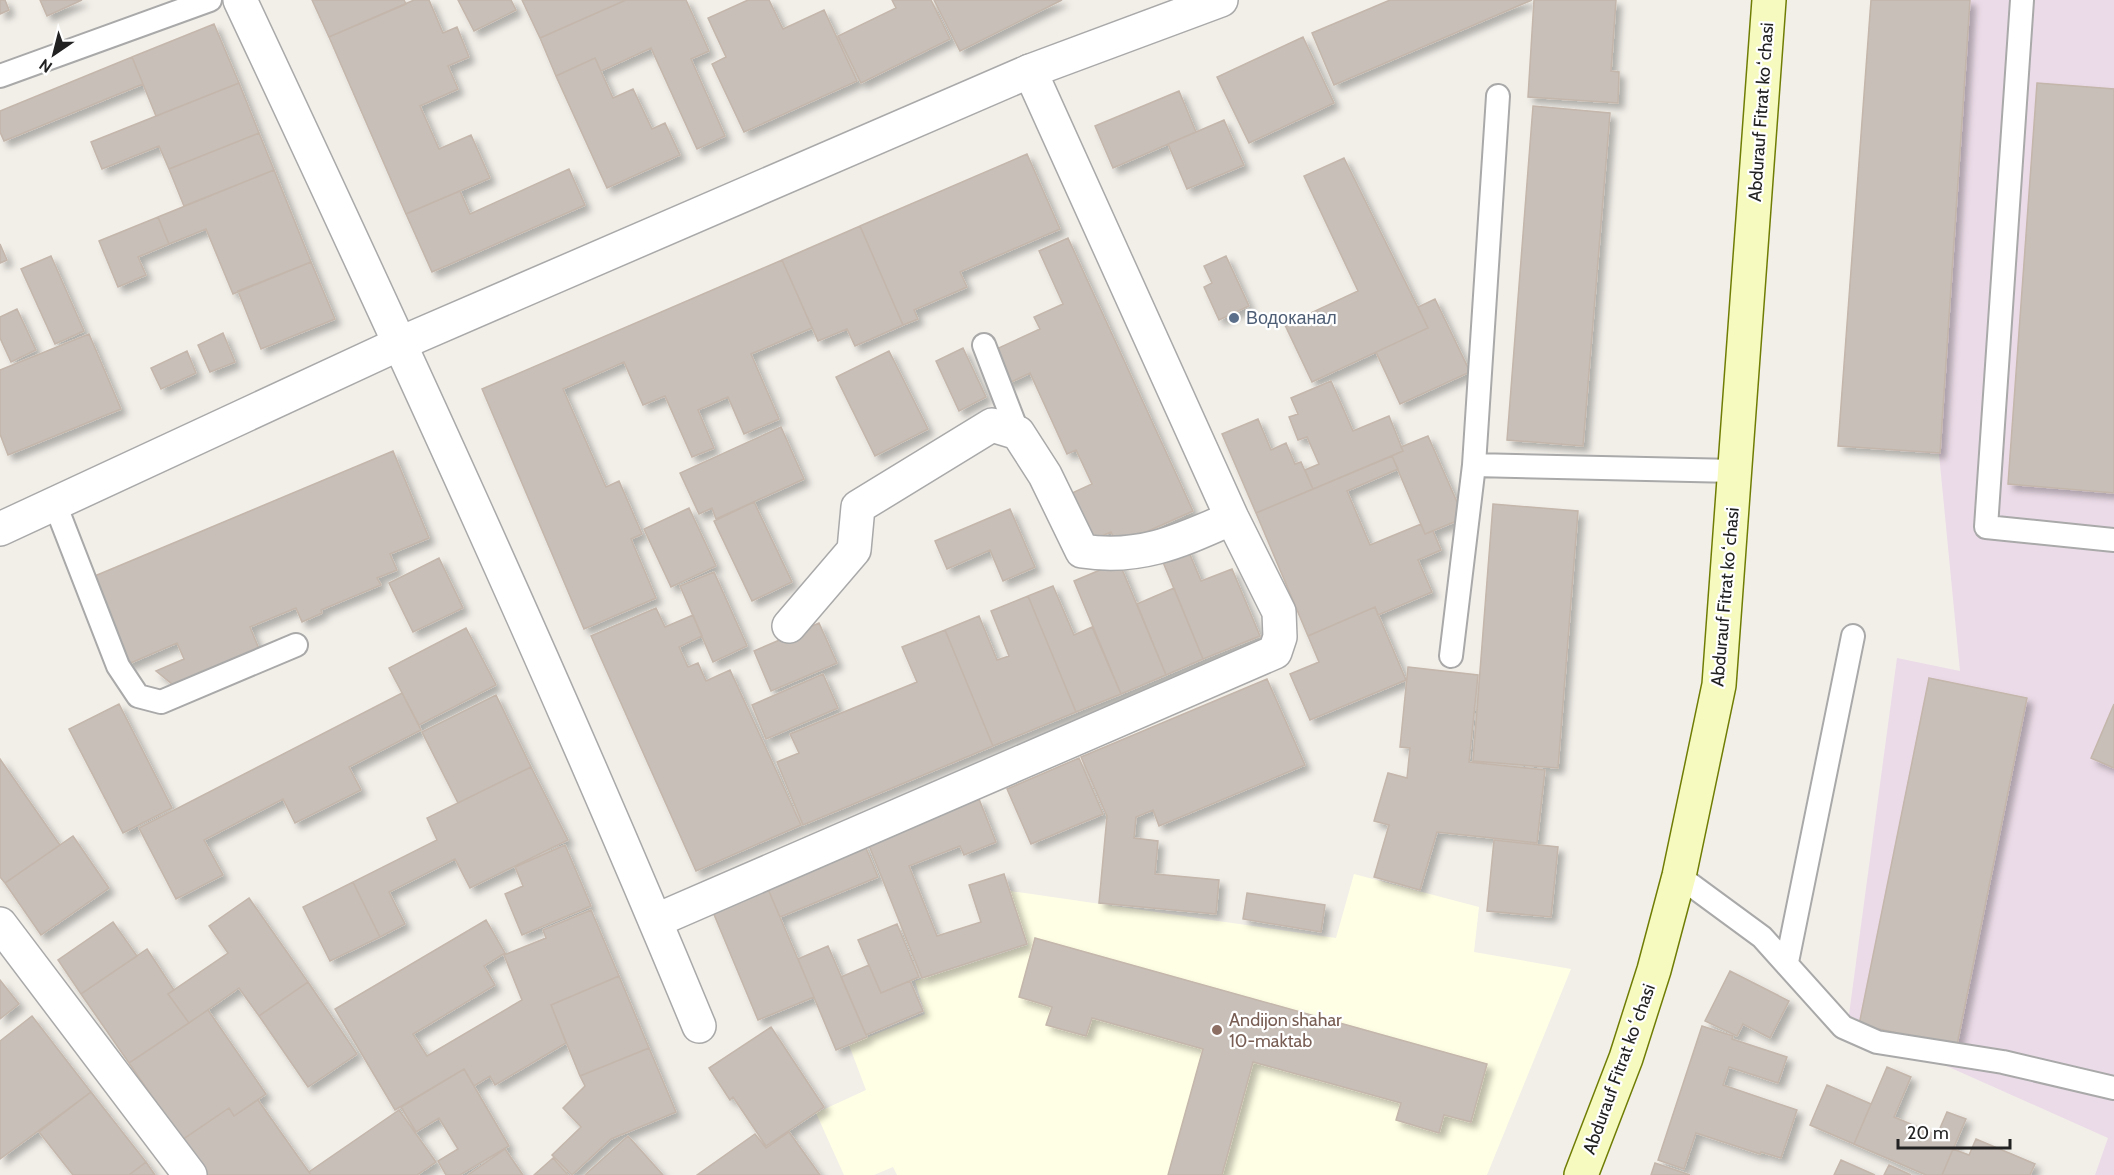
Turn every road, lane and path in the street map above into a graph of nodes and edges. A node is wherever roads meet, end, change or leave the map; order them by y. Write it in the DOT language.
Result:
graph roads {
  1 [pos="210,0"];
  2 [pos="240,0"];
  3 [pos="1221,0"];
  4 [pos="1769,0"];
  5 [pos="2022,0"];
  6 [pos="1030,71"];
  7 [pos="0,76"];
  8 [pos="1498,96"];
  9 [pos="401,343"];
  10 [pos="984,345"];
  11 [pos="1018,433"];
  12 [pos="1474,465"];
  13 [pos="1735,471"];
  14 [pos="55,504"];
  15 [pos="1232,518"];
  16 [pos="0,529"];
  17 [pos="2114,540"];
  18 [pos="789,626"];
  19 [pos="1853,636"];
  20 [pos="296,645"];
  21 [pos="1451,656"];
  22 [pos="1679,876"];
  23 [pos="655,921"];
  24 [pos="0,924"];
  25 [pos="1787,962"];
  26 [pos="699,1026"];
  27 [pos="2114,1088"];
  28 [pos="190,1175"];
  29 [pos="1581,1175"];
  1 -- 7 [label="lane"];
  2 -- 9 [label="street"];
  3 -- 6 [label="street"];
  4 -- 13 [label="main road, Abdurauf Fitrat koʻchasi"];
  5 -- 17 [label="lane"];
  6 -- 9 [label="street"];
  6 -- 15 [label="street"];
  8 -- 12 [label="lane"];
  9 -- 14 [label="street"];
  9 -- 23 [label="street"];
  10 -- 11 [label="lane"];
  11 -- 15 [label="street"];
  11 -- 18 [label="street"];
  12 -- 13 [label="lane"];
  12 -- 21 [label="lane"];
  13 -- 22 [label="main road, Abdurauf Fitrat koʻchasi"];
  14 -- 16 [label="street"];
  14 -- 20 [label="lane"];
  15 -- 23 [label="street"];
  19 -- 25 [label="lane"];
  22 -- 25 [label="lane"];
  22 -- 29 [label="main road, Abdurauf Fitrat koʻchasi"];
  23 -- 26 [label="street"];
  24 -- 28 [label="street"];
  25 -- 27 [label="lane"];
}
